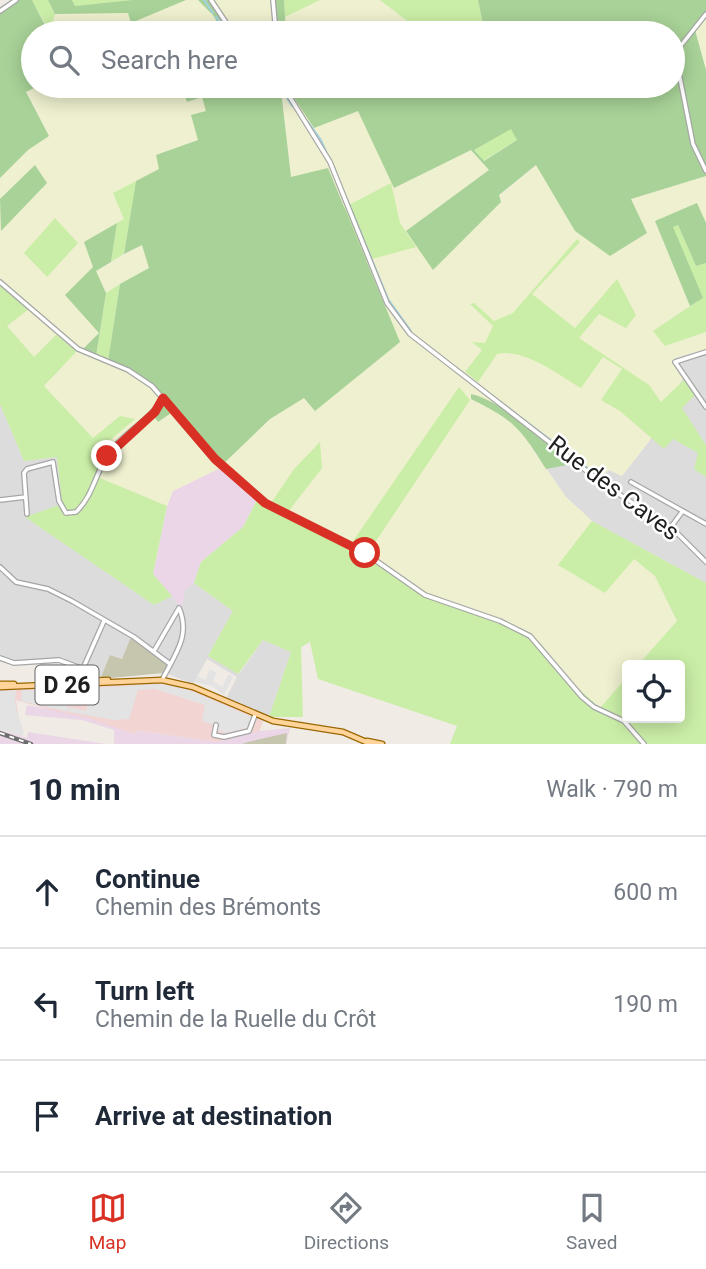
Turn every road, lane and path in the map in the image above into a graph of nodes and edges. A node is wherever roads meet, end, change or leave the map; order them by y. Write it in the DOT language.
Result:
graph roads {
  1 [pos="16,0"];
  2 [pos="211,0"];
  3 [pos="273,0"];
  4 [pos="0,11"];
  5 [pos="706,14"];
  6 [pos="225,21"];
  7 [pos="274,21"];
  8 [pos="685,40"];
  9 [pos="290,98"];
  10 [pos="684,98"];
  11 [pos="706,171"];
  12 [pos="0,282"];
  13 [pos="706,352"];
  14 [pos="163,398"];
  15 [pos="706,407"];
  16 [pos="631,482"];
  17 [pos="26,497"];
  18 [pos="0,500"];
  19 [pos="681,512"];
  20 [pos="27,514"];
  21 [pos="706,524"];
  22 [pos="671,527"];
  23 [pos="705,560"];
  24 [pos="0,567"];
  25 [pos="104,621"];
  26 [pos="153,651"];
  27 [pos="0,658"];
  28 [pos="170,664"];
  29 [pos="83,669"];
  30 [pos="162,680"];
  31 [pos="126,681"];
  32 [pos="77,682"];
  33 [pos="0,685"];
  34 [pos="256,715"];
  35 [pos="216,725"];
  36 [pos="369,743"];
  37 [pos="382,744"];
  38 [pos="644,744"];
  1 -- 4 [label="street"];
  2 -- 6 [label="street"];
  3 -- 7 [label="street"];
  5 -- 8 [label="street"];
  9 -- 22 [label="street, Rue des Caves"];
  10 -- 11 [label="street"];
  12 -- 14 [label="street"];
  13 -- 15 [label="street"];
  14 -- 17 [label="street"];
  14 -- 38 [label="street"];
  16 -- 19 [label="street"];
  17 -- 18 [label="street"];
  17 -- 20 [label="street"];
  19 -- 21 [label="street"];
  19 -- 22 [label="street"];
  22 -- 23 [label="street, Rue des Caves"];
  24 -- 25 [label="street"];
  25 -- 26 [label="street"];
  25 -- 29 [label="street"];
  26 -- 28 [label="street"];
  26 -- 28 [label="street"];
  27 -- 29 [label="street"];
  28 -- 30 [label="street"];
  29 -- 32 [label="street"];
  30 -- 31 [label="main road, D 26"];
  30 -- 34 [label="main road, D 26"];
  31 -- 32 [label="main road, D 26"];
  31 -- 33 [label="main road, D 26"];
  32 -- 33 [label="main road, D 26"];
  34 -- 35 [label="street"];
  34 -- 36 [label="main road, D 26"];
  36 -- 37 [label="main road, D 26"];
}
